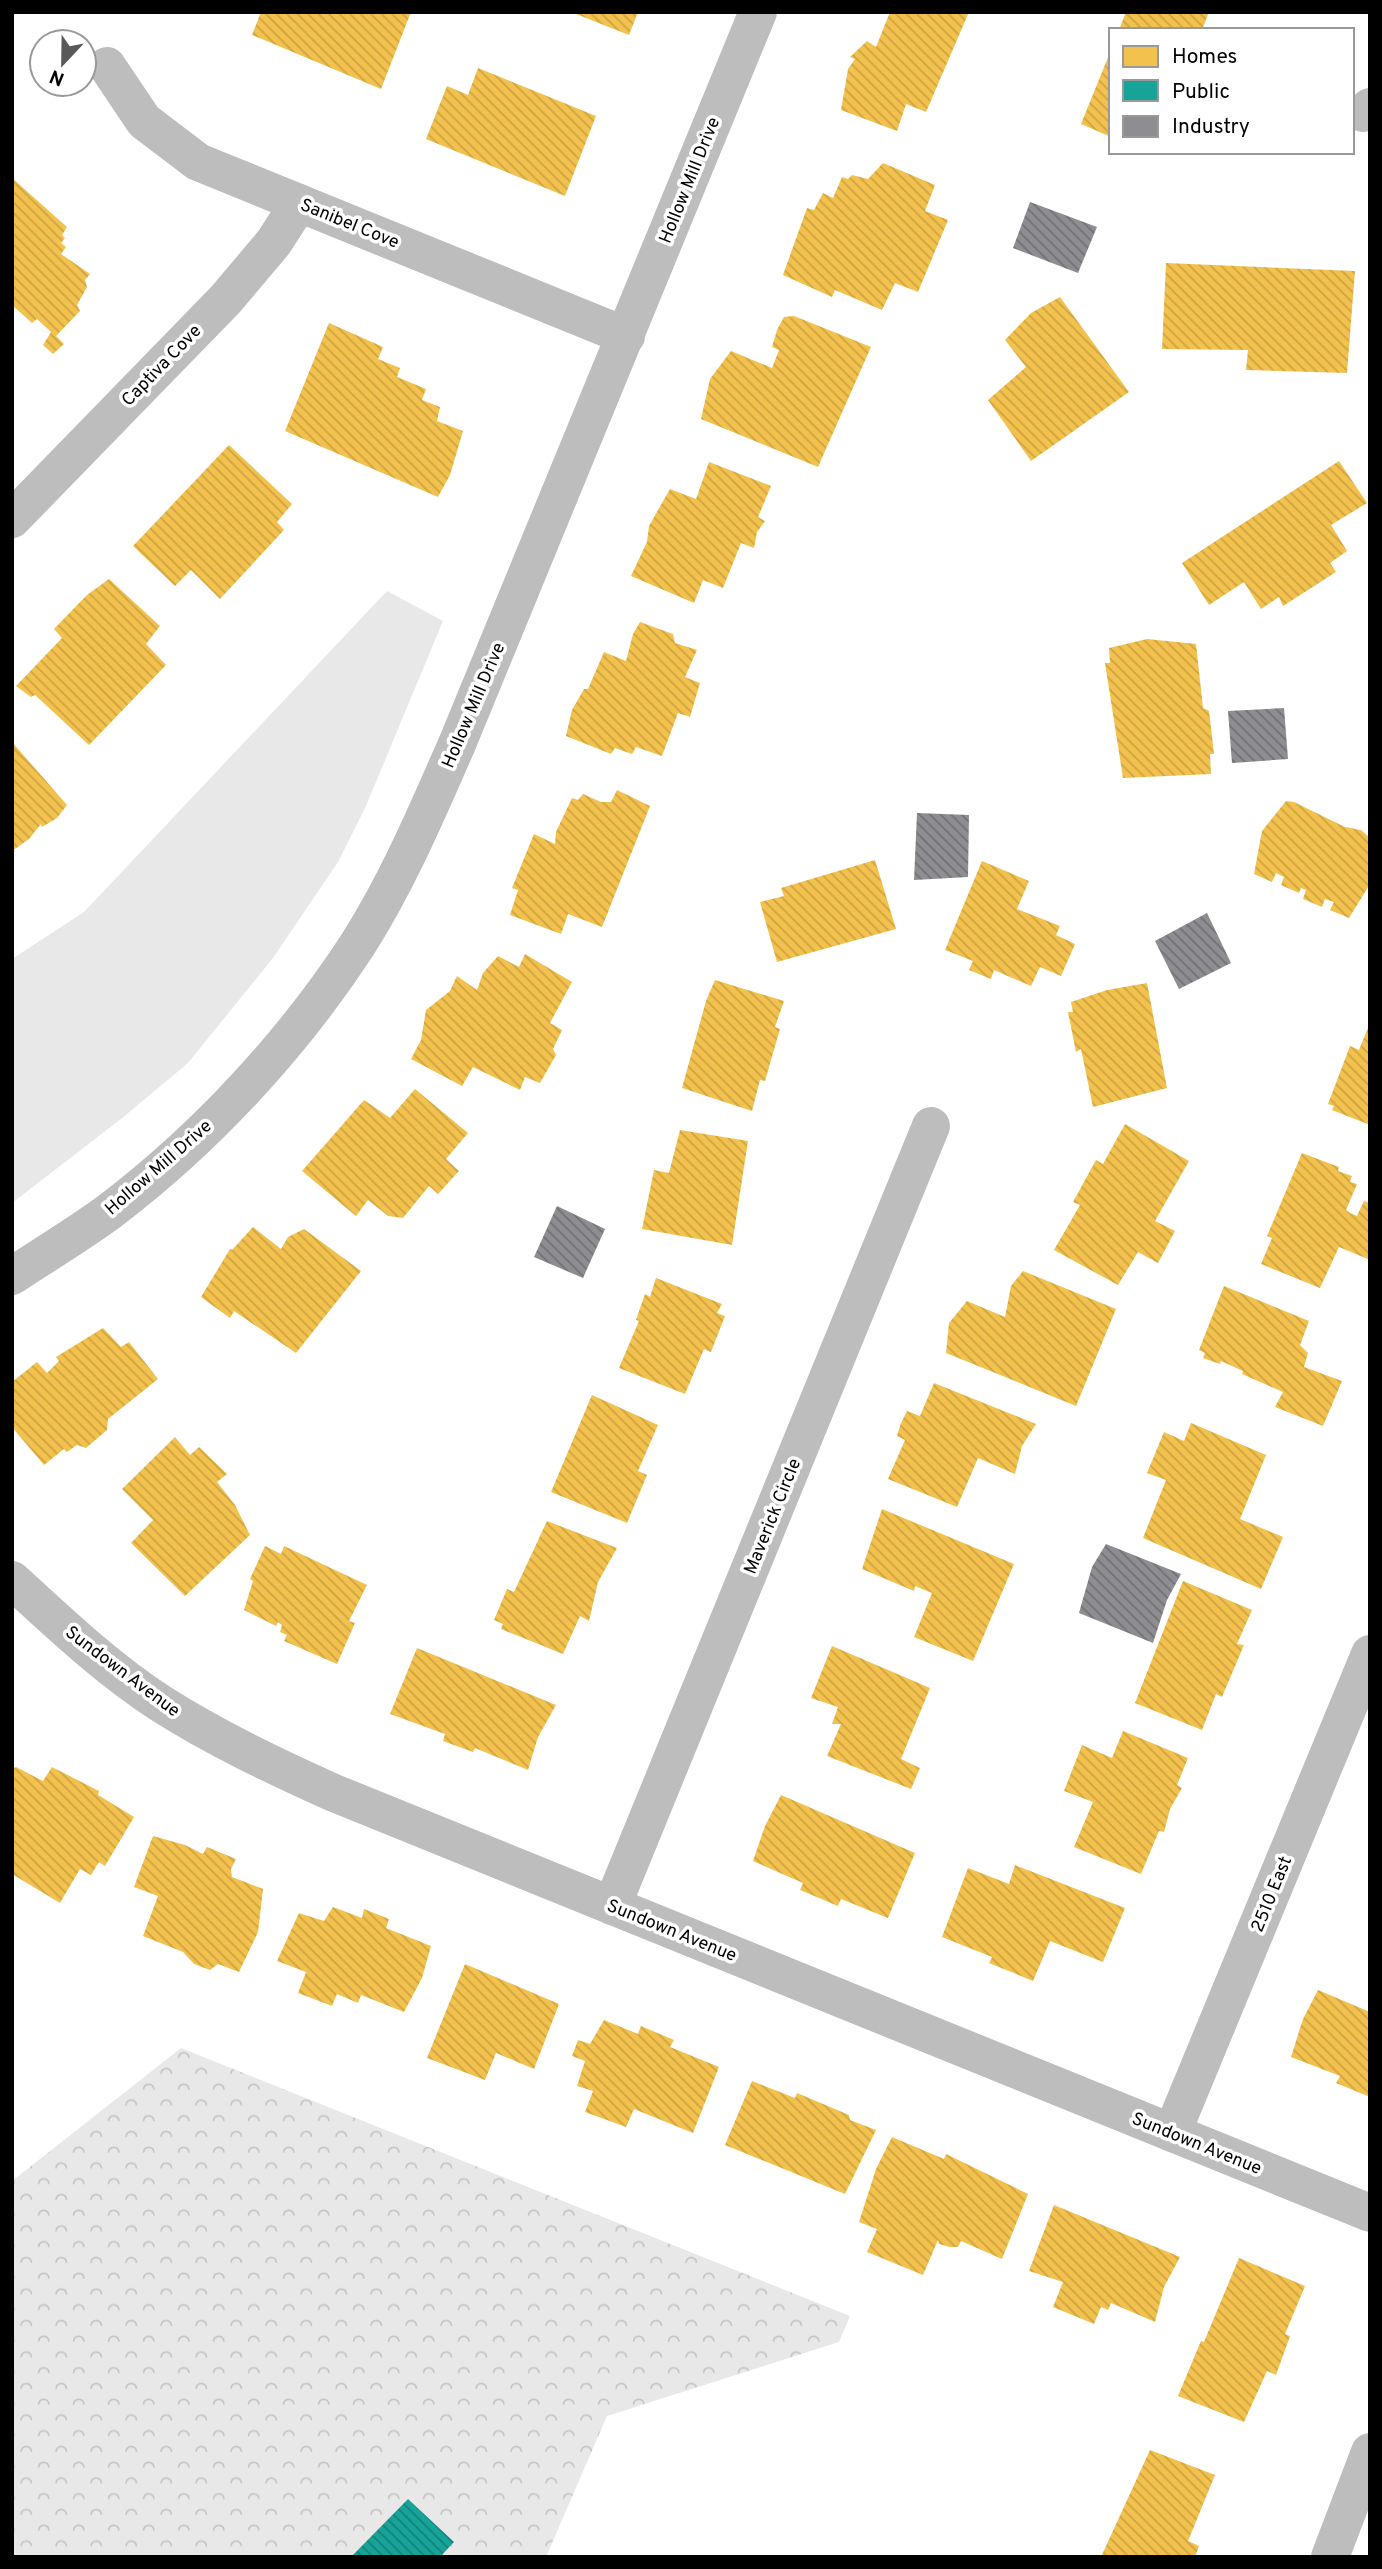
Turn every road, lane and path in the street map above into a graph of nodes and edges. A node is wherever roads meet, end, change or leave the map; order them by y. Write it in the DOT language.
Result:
graph roads {
  1 [pos="758,12"];
  2 [pos="107,66"];
  3 [pos="299,202"];
  4 [pos="625,336"];
  5 [pos="12,519"];
  6 [pos="931,1126"];
  7 [pos="12,1276"];
  8 [pos="12,1580"];
  9 [pos="1370,1654"];
  10 [pos="612,1906"];
  11 [pos="1172,2133"];
  12 [pos="1370,2213"];
  13 [pos="1370,2452"];
  14 [pos="1330,2557"];
  1 -- 4 [label="street, Hollow Mill Drive"];
  2 -- 3 [label="street, Sanibel Cove"];
  3 -- 4 [label="street, Sanibel Cove"];
  3 -- 5 [label="street, Captiva Cove"];
  4 -- 7 [label="street, Hollow Mill Drive"];
  6 -- 10 [label="street, Maverick Circle"];
  8 -- 10 [label="street, Sundown Avenue"];
  9 -- 11 [label="street, 2510 East"];
  10 -- 11 [label="street, Sundown Avenue"];
  11 -- 12 [label="street, Sundown Avenue"];
  13 -- 14 [label="street"];
}
